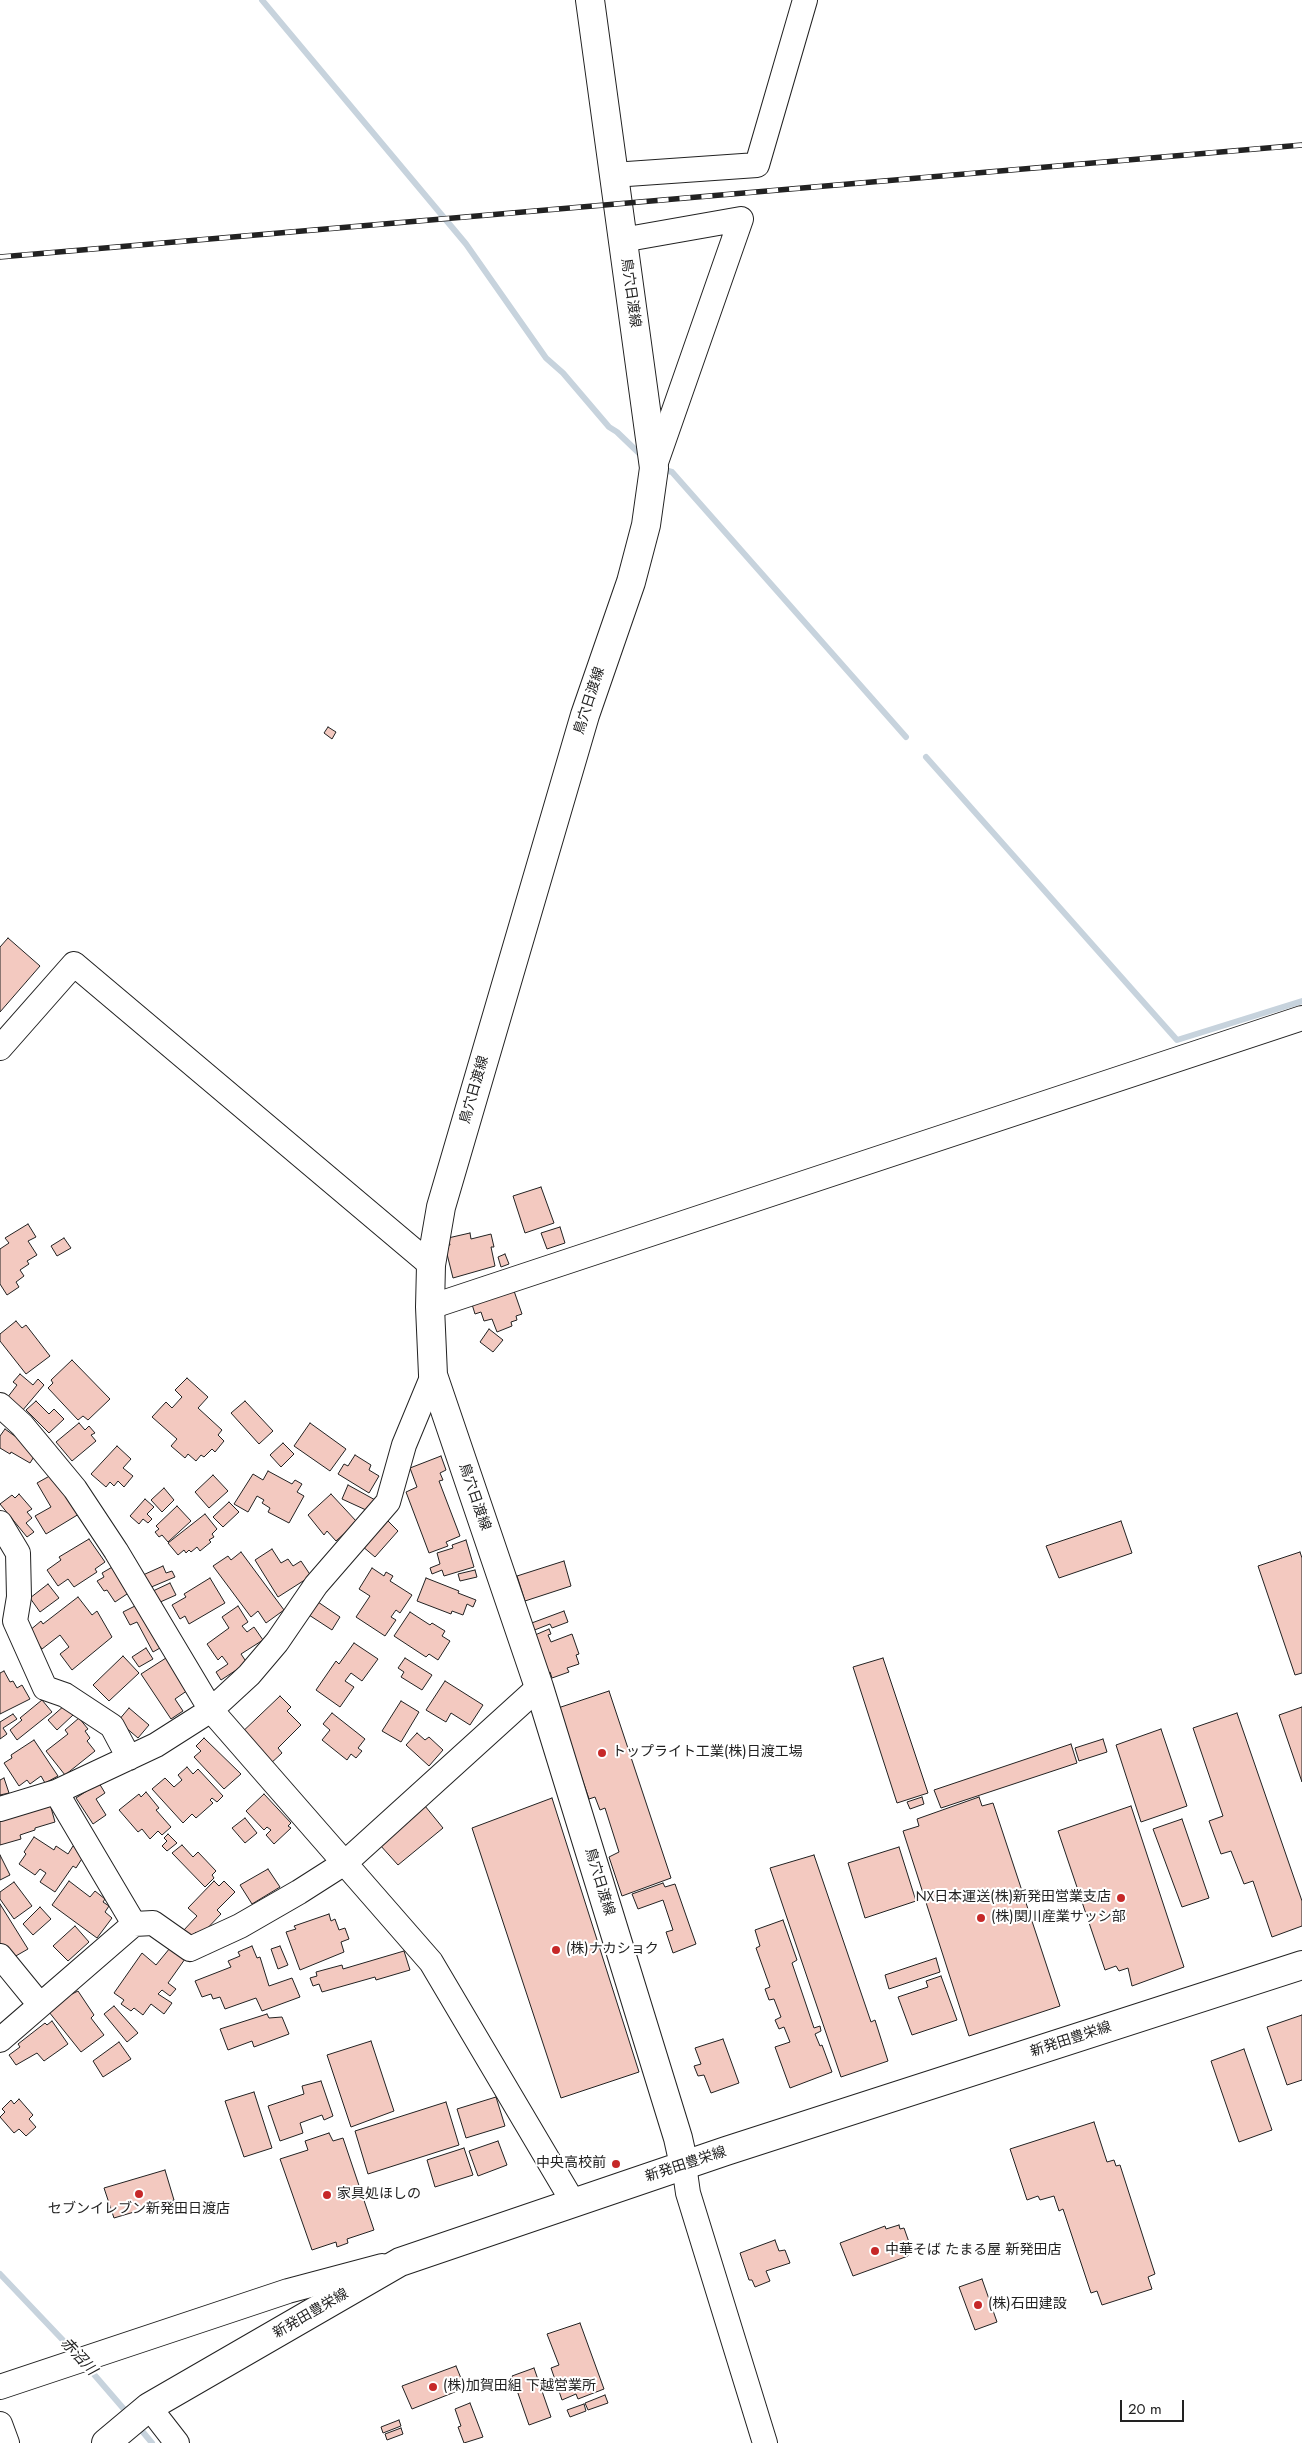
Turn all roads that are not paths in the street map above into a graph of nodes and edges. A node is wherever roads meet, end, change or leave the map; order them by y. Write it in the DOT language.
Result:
graph roads {
  1 [pos="590,0"];
  2 [pos="805,0"];
  3 [pos="613,175"];
  4 [pos="622,240"];
  5 [pos="654,468"];
  6 [pos="1302,1018"];
  7 [pos="0,1048"];
  8 [pos="431,1265"];
  9 [pos="430,1307"];
  10 [pos="433,1375"];
  11 [pos="0,1405"];
  12 [pos="0,1523"];
  13 [pos="539,1687"];
  14 [pos="211,1710"];
  15 [pos="129,1758"];
  16 [pos="56,1792"];
  17 [pos="0,1809"];
  18 [pos="346,1862"];
  19 [pos="134,1924"];
  20 [pos="0,1956"];
  21 [pos="1302,1965"];
  22 [pos="40,2005"];
  23 [pos="0,2040"];
  24 [pos="684,2165"];
  25 [pos="573,2202"];
  26 [pos="400,2262"];
  27 [pos="0,2387"];
  28 [pos="149,2407"];
  29 [pos="0,2424"];
  30 [pos="7,2443"];
  31 [pos="106,2443"];
  32 [pos="177,2443"];
  33 [pos="765,2443"];
  1 -- 3 [label="main road, 鳥穴日渡線"];
  2 -- 3 [label="street"];
  3 -- 4 [label="main road, 鳥穴日渡線"];
  4 -- 5 [label="main road, 鳥穴日渡線"];
  4 -- 5 [label="street"];
  5 -- 8 [label="main road, 鳥穴日渡線"];
  6 -- 9 [label="street"];
  7 -- 8 [label="street"];
  8 -- 9 [label="main road, 鳥穴日渡線"];
  9 -- 10 [label="main road, 鳥穴日渡線"];
  10 -- 13 [label="main road, 鳥穴日渡線"];
  10 -- 14 [label="street"];
  11 -- 14 [label="street"];
  12 -- 15 [label="street"];
  13 -- 18 [label="street"];
  13 -- 24 [label="main road, 鳥穴日渡線"];
  14 -- 15 [label="street"];
  14 -- 18 [label="street"];
  15 -- 16 [label="street"];
  16 -- 17 [label="street"];
  16 -- 19 [label="street"];
  18 -- 19 [label="street"];
  18 -- 25 [label="street"];
  19 -- 22 [label="street"];
  20 -- 22 [label="street"];
  21 -- 24 [label="main road, 新発田豊栄線"];
  22 -- 23 [label="street"];
  24 -- 25 [label="main road, 新発田豊栄線"];
  24 -- 33 [label="street"];
  25 -- 26 [label="main road, 新発田豊栄線"];
  26 -- 27 [label="street"];
  26 -- 28 [label="main road, 新発田豊栄線"];
  28 -- 31 [label="main road, 新発田豊栄線"];
  28 -- 32 [label="street"];
  29 -- 30 [label="street"];
}
